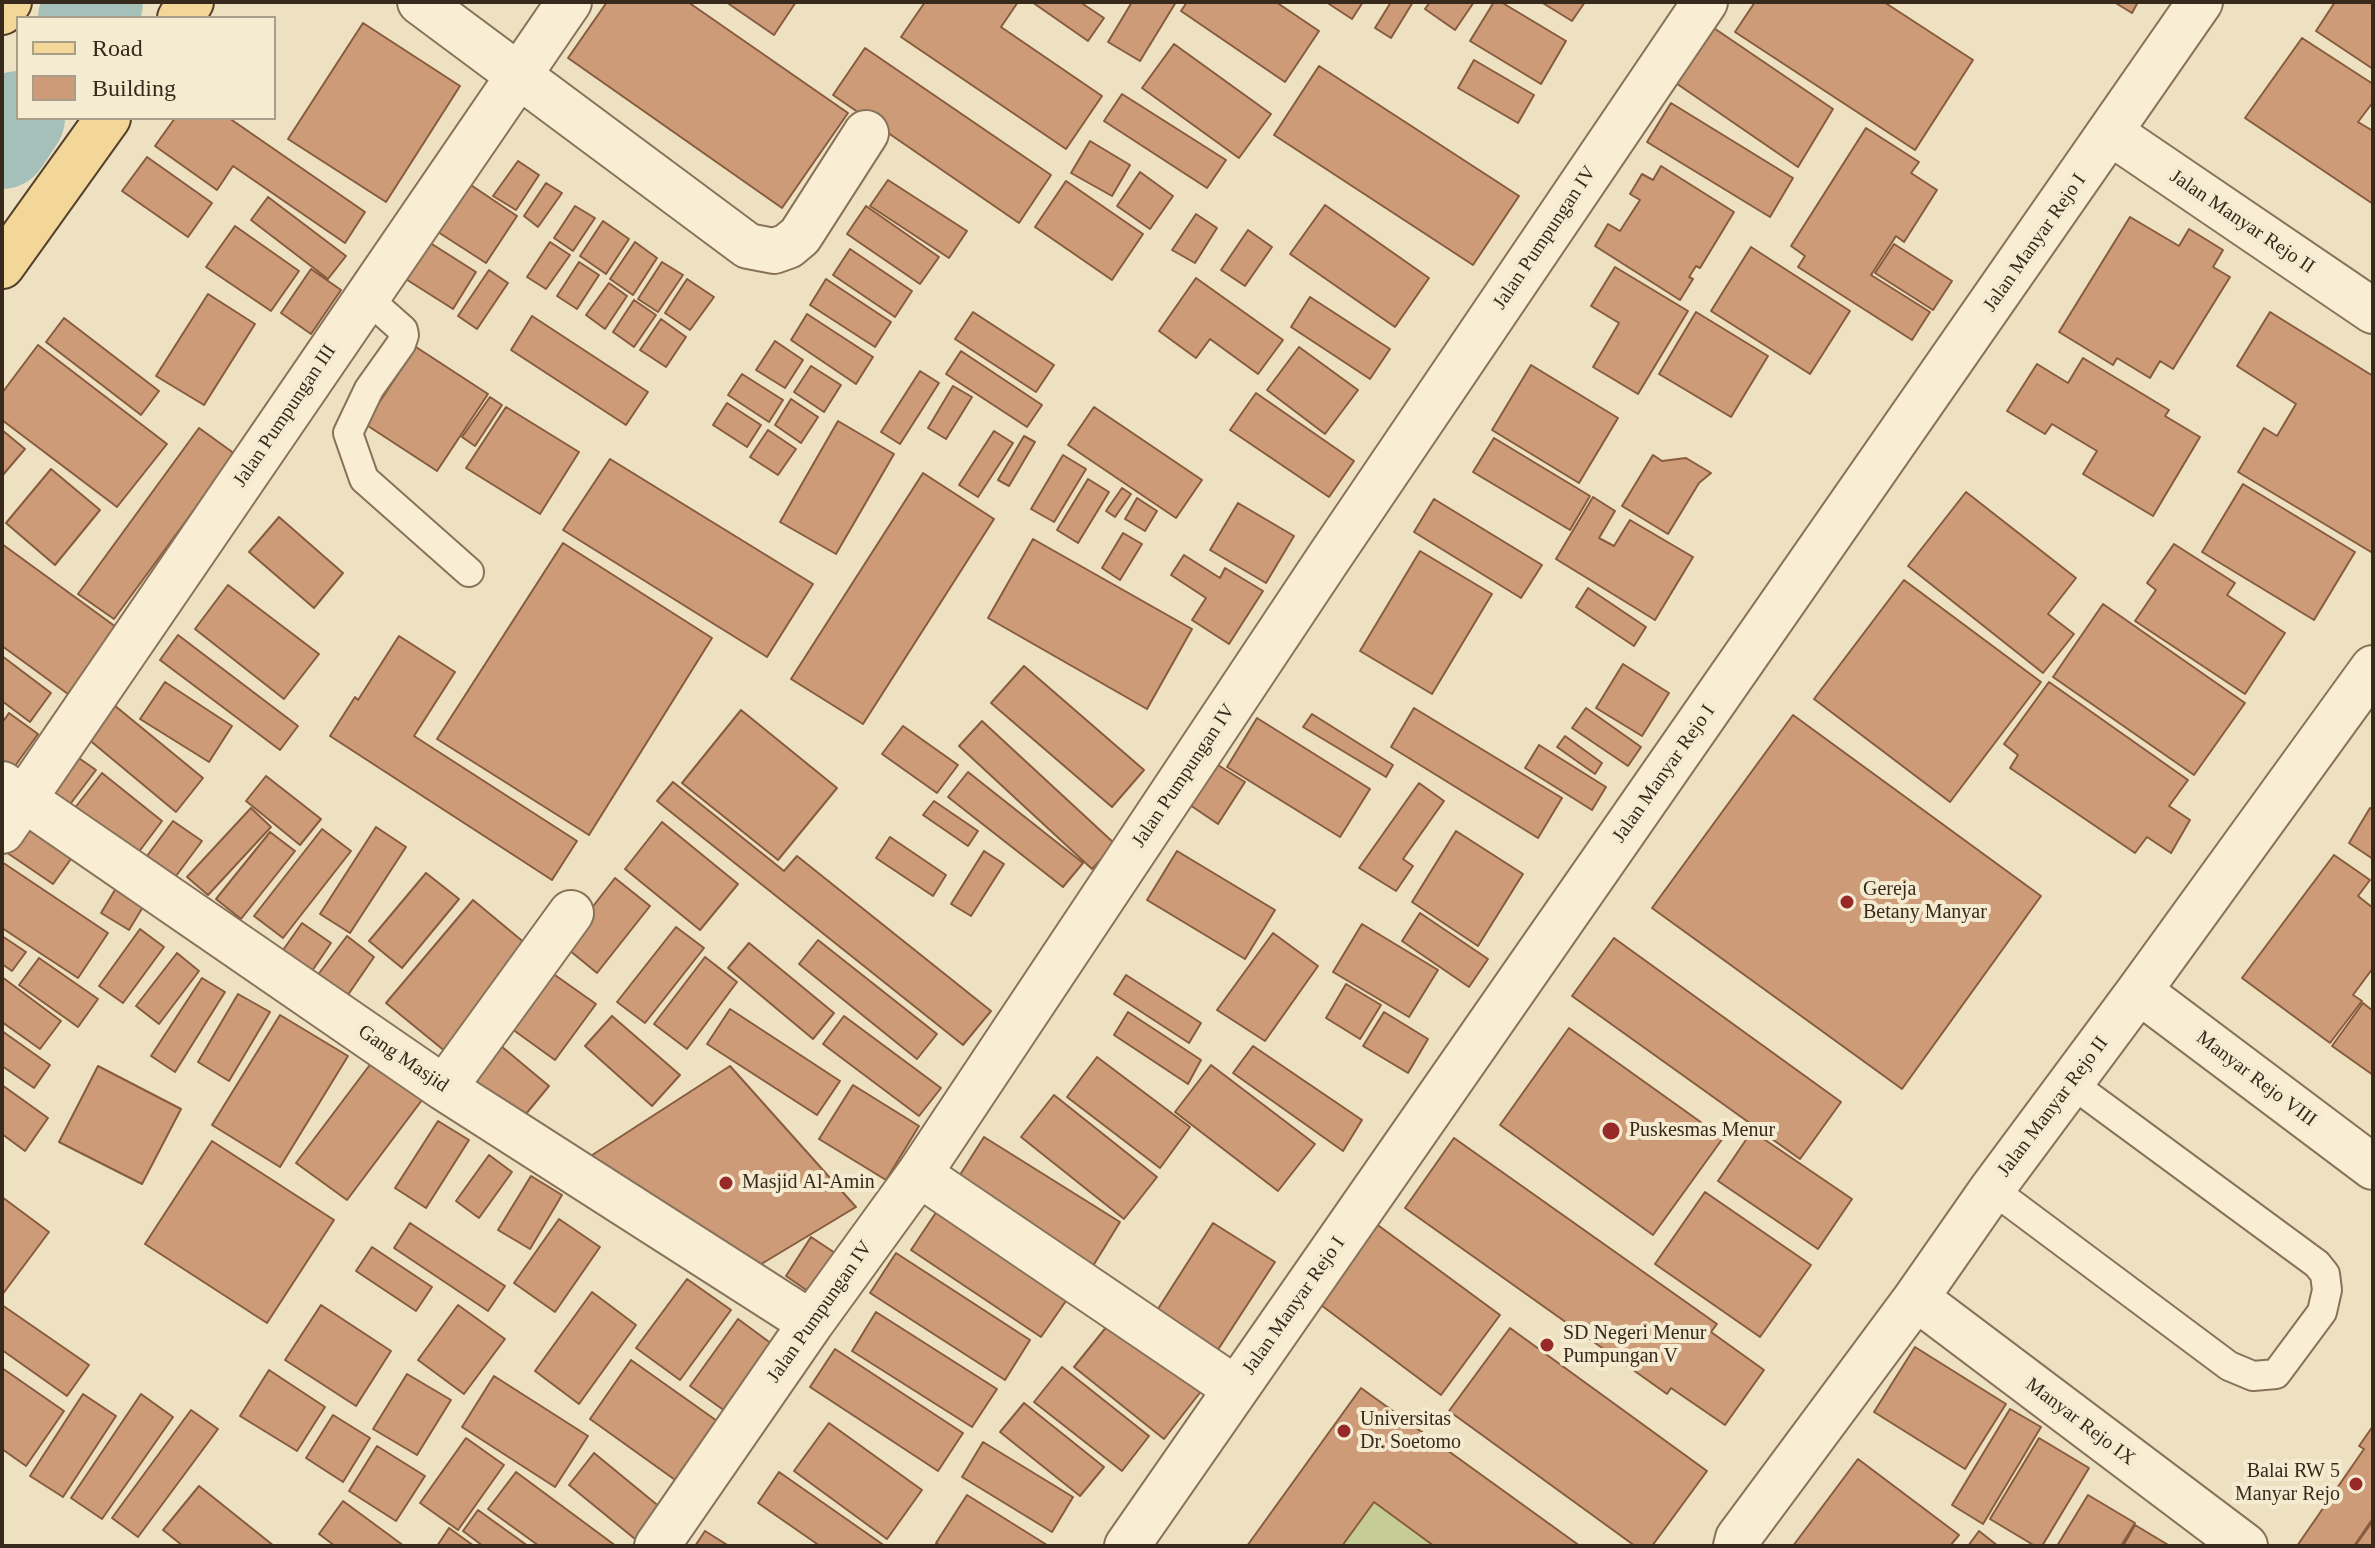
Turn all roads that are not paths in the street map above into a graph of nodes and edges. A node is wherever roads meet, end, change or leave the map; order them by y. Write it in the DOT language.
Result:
graph roads {
  1 [pos="9,2"];
  2 [pos="420,2"];
  3 [pos="569,2"];
  4 [pos="1705,2"];
  5 [pos="2200,2"];
  6 [pos="2,12"];
  7 [pos="519,74"];
  8 [pos="107,120"];
  9 [pos="866,133"];
  10 [pos="2111,133"];
  11 [pos="2,266"];
  12 [pos="367,298"];
  13 [pos="2373,311"];
  14 [pos="469,572"];
  15 [pos="2373,668"];
  16 [pos="9,805"];
  17 [pos="571,913"];
  18 [pos="2139,991"];
  19 [pos="2071,1083"];
  20 [pos="444,1088"];
  21 [pos="2373,1167"];
  22 [pos="919,1174"];
  23 [pos="1992,1189"];
  24 [pos="1916,1298"];
  25 [pos="811,1323"];
  26 [pos="1236,1389"];
  27 [pos="657,1546"];
  28 [pos="1127,1546"];
  29 [pos="1736,1546"];
  30 [pos="2245,1546"];
  1 -- 6 [label="main road"];
  2 -- 7 [label="street"];
  3 -- 7 [label="street, Jalan Pumpungan III"];
  4 -- 22 [label="street, Jalan Pumpungan IV"];
  5 -- 10 [label="street, Jalan Manyar Rejo I"];
  7 -- 9 [label="street"];
  7 -- 12 [label="street, Jalan Pumpungan III"];
  8 -- 11 [label="main road"];
  10 -- 13 [label="street, Jalan Manyar Rejo II"];
  10 -- 26 [label="street, Jalan Manyar Rejo I"];
  12 -- 14 [label="lane"];
  12 -- 16 [label="street, Jalan Pumpungan III"];
  15 -- 18 [label="street, Jalan Manyar Rejo II"];
  16 -- 20 [label="street, Gang Masjid"];
  17 -- 20 [label="street"];
  18 -- 19 [label="street, Jalan Manyar Rejo II"];
  18 -- 21 [label="street, Manyar Rejo VIII"];
  19 -- 23 [label="street, Jalan Manyar Rejo II"];
  19 -- 23 [label="lane"];
  20 -- 25 [label="street, Gang Masjid"];
  22 -- 25 [label="street, Jalan Pumpungan IV"];
  22 -- 26 [label="street"];
  23 -- 24 [label="street, Jalan Manyar Rejo II"];
  24 -- 29 [label="street, Jalan Manyar Rejo II"];
  24 -- 30 [label="street, Manyar Rejo IX"];
  25 -- 27 [label="street, Jalan Pumpungan IV"];
  26 -- 28 [label="street, Jalan Manyar Rejo I"];
}
